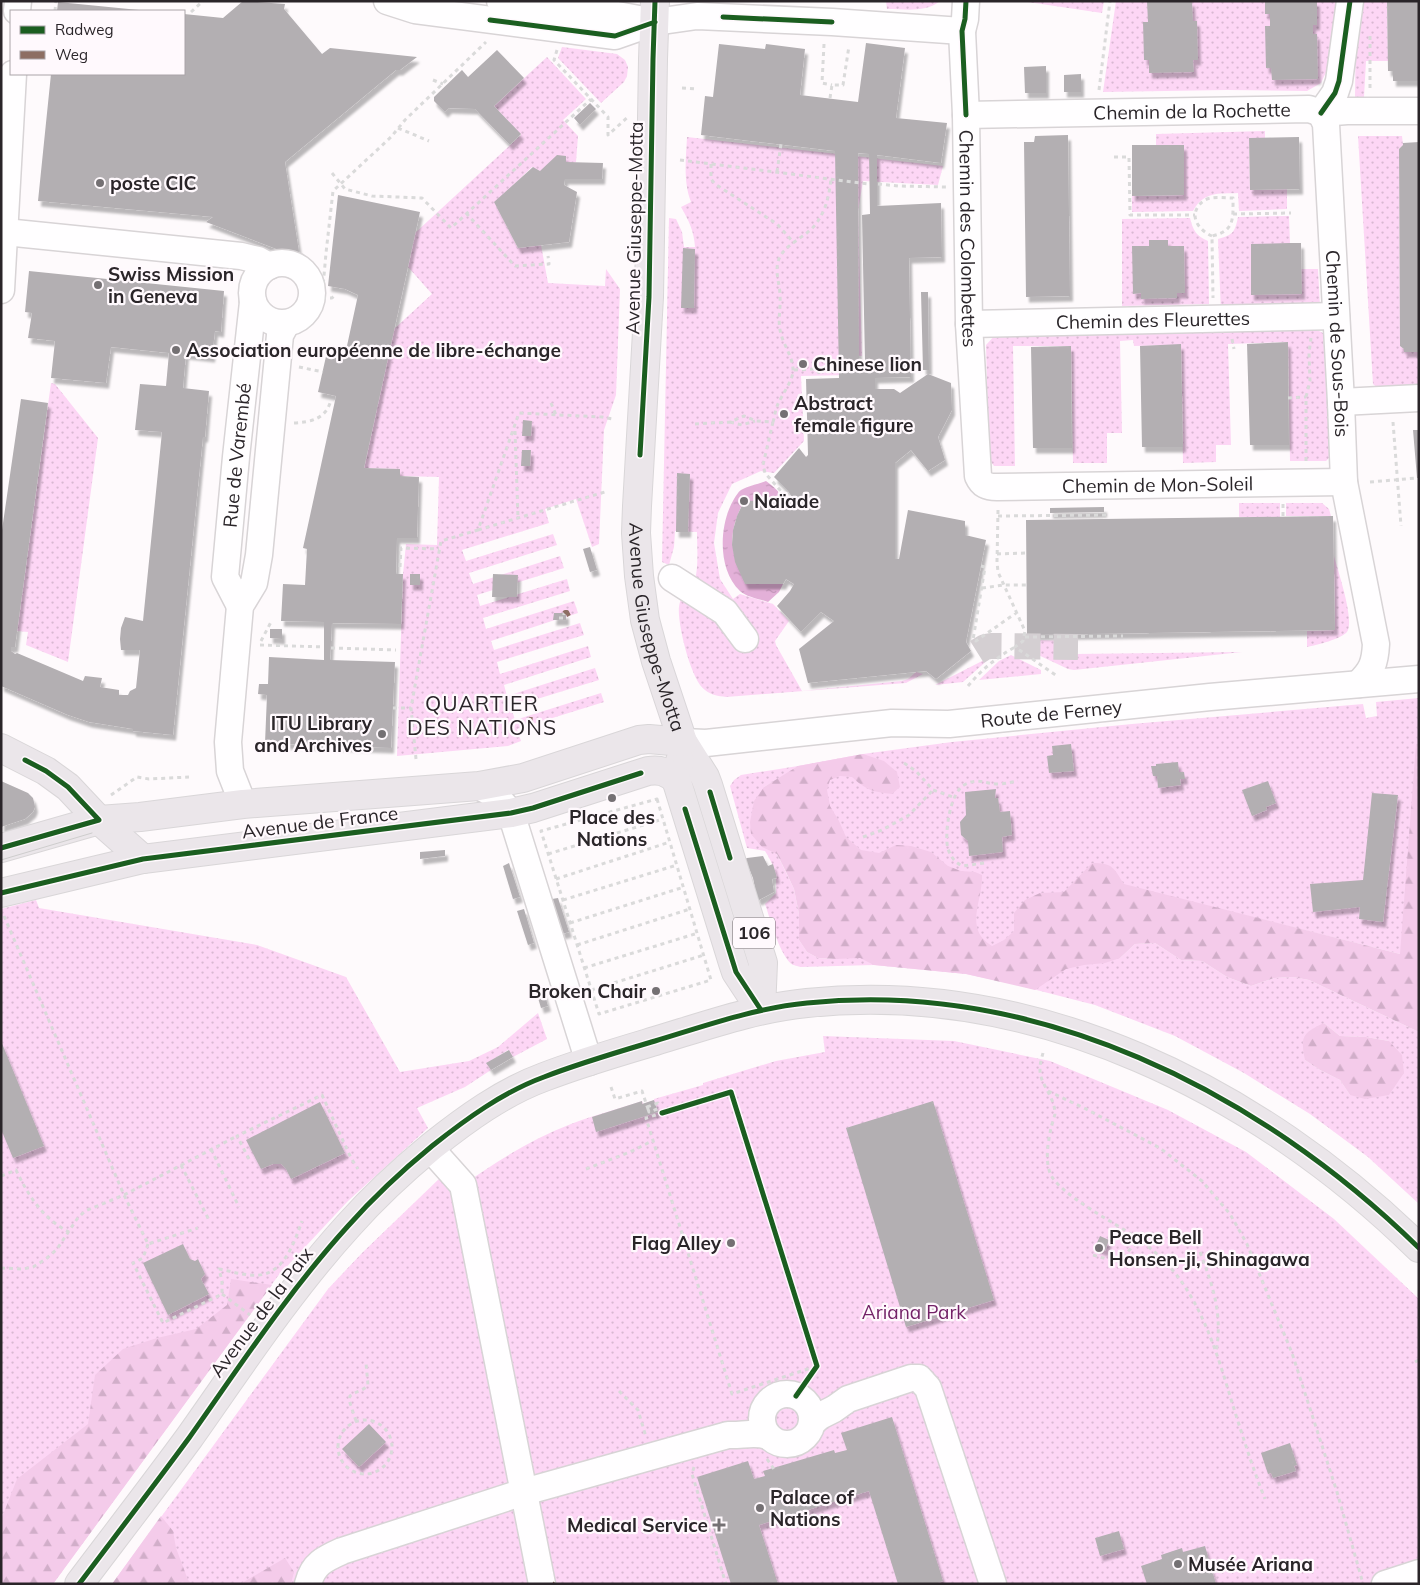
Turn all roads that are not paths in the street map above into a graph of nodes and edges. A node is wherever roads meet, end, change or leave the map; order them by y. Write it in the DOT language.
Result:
graph roads {
  1 [pos="387,1"];
  2 [pos="500,1"];
  3 [pos="966,1"];
  4 [pos="1350,1"];
  5 [pos="655,11"];
  6 [pos="962,31"];
  7 [pos="13,75"];
  8 [pos="1419,111"];
  9 [pos="1322,113"];
  10 [pos="966,115"];
  11 [pos="6,232"];
  12 [pos="268,266"];
  13 [pos="1,290"];
  14 [pos="253,302"];
  15 [pos="1336,316"];
  16 [pos="969,324"];
  17 [pos="296,326"];
  18 [pos="1419,398"];
  19 [pos="1341,402"];
  20 [pos="978,476"];
  21 [pos="1344,482"];
  22 [pos="672,578"];
  23 [pos="240,606"];
  24 [pos="745,639"];
  25 [pos="1419,679"];
  26 [pos="1358,684"];
  27 [pos="683,742"];
  28 [pos="1,748"];
  29 [pos="676,779"];
  30 [pos="479,786"];
  31 [pos="243,804"];
  32 [pos="103,809"];
  33 [pos="511,813"];
  34 [pos="1,848"];
  35 [pos="143,859"];
  36 [pos="3,904"];
  37 [pos="762,1010"];
  38 [pos="589,1062"];
  39 [pos="430,1148"];
  40 [pos="1419,1248"];
  41 [pos="803,1406"];
  42 [pos="765,1435"];
  43 [pos="524,1492"];
  44 [pos="1419,1573"];
  45 [pos="79,1584"];
  46 [pos="308,1584"];
  47 [pos="542,1584"];
  48 [pos="993,1584"];
  49 [pos="1385,1584"];
  1 -- 5 [label="street"];
  2 -- 5 [label="street"];
  3 -- 6 [label="street, Chemin des Colombettes"];
  4 -- 9 [label="street"];
  5 -- 6 [label="street"];
  5 -- 27 [label="main road, Avenue Giuseppe-Motta"];
  6 -- 10 [label="street, Chemin des Colombettes"];
  7 -- 11 [label="street"];
  8 -- 9 [label="street, Chemin de la Rochette"];
  9 -- 10 [label="street, Chemin de la Rochette"];
  9 -- 15 [label="street, Chemin de Sous-Bois"];
  10 -- 16 [label="street, Chemin des Colombettes"];
  11 -- 12 [label="street"];
  11 -- 13 [label="street"];
  12 -- 14 [label="street"];
  12 -- 17 [label="street"];
  14 -- 17 [label="street"];
  14 -- 23 [label="street, Rue de Varembé"];
  15 -- 16 [label="street, Chemin des Fleurettes"];
  15 -- 19 [label="street, Chemin de Sous-Bois"];
  16 -- 20 [label="street, Chemin des Colombettes"];
  17 -- 23 [label="street, Rue de Varembé"];
  18 -- 19 [label="street"];
  19 -- 21 [label="street, Chemin de Sous-Bois"];
  20 -- 21 [label="street, Chemin de Mon-Soleil"];
  21 -- 26 [label="street, Chemin de Sous-Bois"];
  22 -- 24 [label="street"];
  23 -- 31 [label="street, Rue de Varembé"];
  25 -- 26 [label="street, Route de Ferney"];
  26 -- 27 [label="street, Route de Ferney"];
  27 -- 29 [label="main road, 106"];
  27 -- 30 [label="main road, Avenue de France"];
  27 -- 37 [label="main road, 106"];
  28 -- 32 [label="main road"];
  29 -- 33 [label="main road, Avenue de France"];
  29 -- 37 [label="main road, 106"];
  30 -- 31 [label="main road, Avenue de France"];
  30 -- 33 [label="street"];
  31 -- 32 [label="main road, Avenue de France"];
  32 -- 34 [label="main road, Avenue de France"];
  32 -- 35 [label="main road"];
  33 -- 35 [label="main road, Avenue de France"];
  33 -- 38 [label="street"];
  35 -- 36 [label="main road, Avenue de France"];
  37 -- 38 [label="main road"];
  37 -- 40 [label="main road"];
  38 -- 39 [label="main road, Avenue de la Paix"];
  39 -- 43 [label="street"];
  39 -- 45 [label="main road, Avenue de la Paix"];
  41 -- 42 [label="street"];
  41 -- 42 [label="street"];
  41 -- 48 [label="street"];
  42 -- 43 [label="street"];
  43 -- 46 [label="street"];
  43 -- 47 [label="street"];
  44 -- 49 [label="street"];
}
